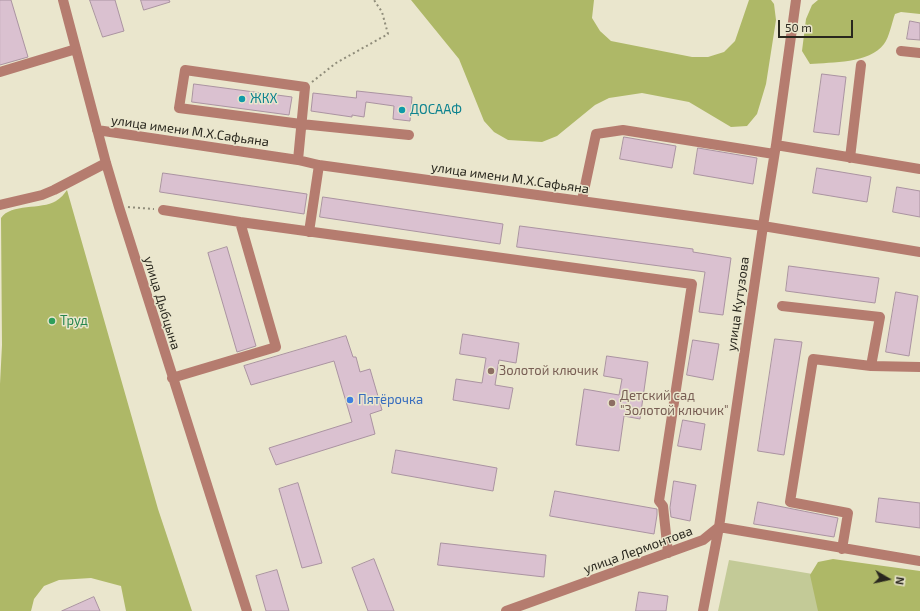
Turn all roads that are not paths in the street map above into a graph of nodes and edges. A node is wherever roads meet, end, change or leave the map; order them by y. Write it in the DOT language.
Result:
graph roads {
  1 [pos="63,0"];
  2 [pos="796,0"];
  3 [pos="76,49"];
  4 [pos="901,51"];
  5 [pos="920,53"];
  6 [pos="861,64"];
  7 [pos="0,72"];
  8 [pos="301,124"];
  9 [pos="97,130"];
  10 [pos="409,135"];
  11 [pos="775,150"];
  12 [pos="850,158"];
  13 [pos="298,160"];
  14 [pos="106,163"];
  15 [pos="319,165"];
  16 [pos="920,169"];
  17 [pos="582,200"];
  18 [pos="0,205"];
  19 [pos="163,210"];
  20 [pos="240,222"];
  21 [pos="763,226"];
  22 [pos="309,232"];
  23 [pos="920,252"];
  24 [pos="782,306"];
  25 [pos="871,366"];
  26 [pos="920,367"];
  27 [pos="172,378"];
  28 [pos="719,527"];
  29 [pos="842,549"];
  30 [pos="668,553"];
  31 [pos="920,561"];
  32 [pos="247,611"];
  33 [pos="506,611"];
  34 [pos="703,611"];
  1 -- 3 [label="street, улица Дыбцына"];
  2 -- 11 [label="street, улица Кутузова"];
  3 -- 7 [label="street"];
  3 -- 9 [label="street, улица Дыбцына"];
  4 -- 5 [label="street"];
  6 -- 12 [label="street"];
  8 -- 8 [label="street"];
  8 -- 10 [label="street"];
  8 -- 13 [label="street"];
  9 -- 13 [label="street, улица имени М.Х.Сафьяна"];
  9 -- 14 [label="street, улица Дыбцына"];
  11 -- 12 [label="street"];
  11 -- 17 [label="street"];
  11 -- 21 [label="street, улица Кутузова"];
  12 -- 16 [label="street"];
  13 -- 15 [label="street, улица имени М.Х.Сафьяна"];
  14 -- 18 [label="street"];
  14 -- 27 [label="street, улица Дыбцына"];
  15 -- 17 [label="street, улица имени М.Х.Сафьяна"];
  15 -- 22 [label="street"];
  17 -- 21 [label="street, улица имени М.Х.Сафьяна"];
  19 -- 20 [label="street"];
  20 -- 22 [label="street"];
  20 -- 27 [label="street"];
  21 -- 23 [label="street, улица имени М.Х.Сафьяна"];
  21 -- 28 [label="street, улица Кутузова"];
  22 -- 30 [label="street"];
  24 -- 25 [label="street"];
  25 -- 26 [label="street"];
  25 -- 29 [label="street"];
  27 -- 32 [label="street, улица Дыбцына"];
  28 -- 29 [label="street"];
  28 -- 30 [label="street, улица Лермонтова"];
  28 -- 34 [label="street, улица Кутузова"];
  29 -- 31 [label="street"];
  30 -- 33 [label="street, улица Лермонтова"];
}
